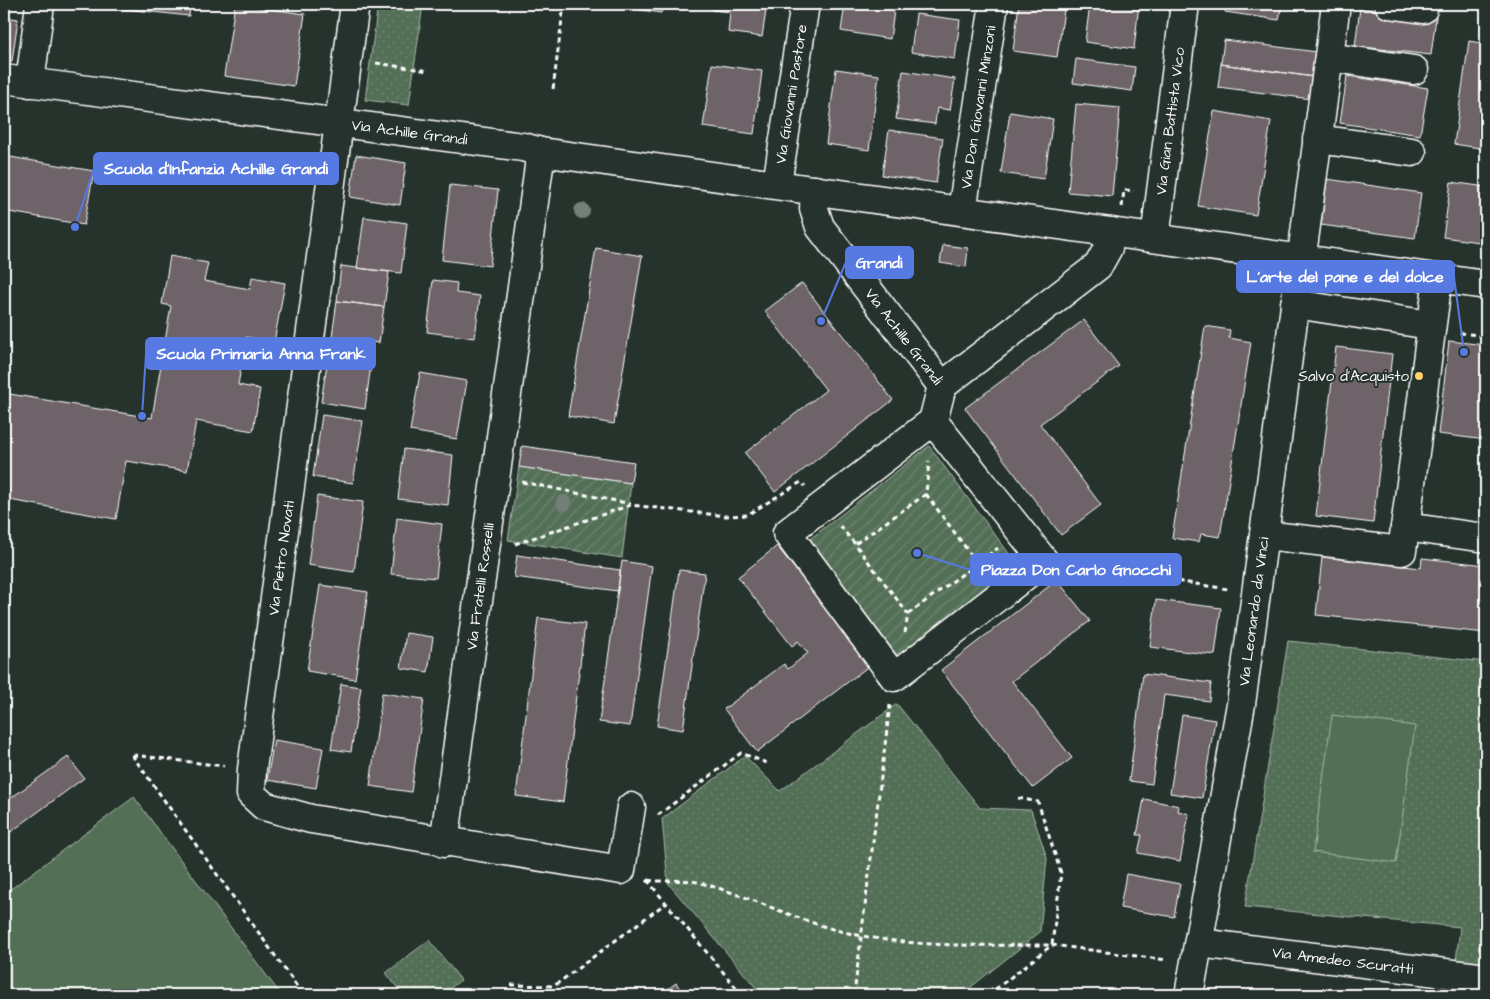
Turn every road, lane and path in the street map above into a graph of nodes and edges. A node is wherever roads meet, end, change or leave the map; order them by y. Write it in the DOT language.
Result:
graph roads {
  1 [pos="40,4"];
  2 [pos="355,4"];
  3 [pos="564,4"];
  4 [pos="805,4"];
  5 [pos="994,4"];
  6 [pos="1185,4"];
  7 [pos="1336,4"];
  8 [pos="1389,4"];
  9 [pos="1423,9"];
  10 [pos="1329,57"];
  11 [pos="347,59"];
  12 [pos="1414,70"];
  13 [pos="430,71"];
  14 [pos="17,81"];
  15 [pos="553,89"];
  16 [pos="338,123"];
  17 [pos="1317,139"];
  18 [pos="541,152"];
  19 [pos="1412,152"];
  20 [pos="777,184"];
  21 [pos="815,190"];
  22 [pos="962,212"];
  23 [pos="1111,232"];
  24 [pos="1155,238"];
  25 [pos="1301,259"];
  26 [pos="1438,278"];
  27 [pos="1486,285"];
  28 [pos="1295,304"];
  29 [pos="1430,325"];
  30 [pos="942,386"];
  31 [pos="933,421"];
  32 [pos="508,480"];
  33 [pos="520,491"];
  34 [pos="926,494"];
  35 [pos="631,504"];
  36 [pos="823,506"];
  37 [pos="1405,527"];
  38 [pos="1020,532"];
  39 [pos="1264,535"];
  40 [pos="514,536"];
  41 [pos="1486,538"];
  42 [pos="1044,561"];
  43 [pos="977,563"];
  44 [pos="1256,593"];
  45 [pos="908,614"];
  46 [pos="904,636"];
  47 [pos="894,677"];
  48 [pos="768,763"];
  49 [pos="252,769"];
  50 [pos="1018,798"];
  51 [pos="631,807"];
  52 [pos="656,824"];
  53 [pos="444,843"];
  54 [pos="622,870"];
  55 [pos="649,871"];
  56 [pos="648,880"];
  57 [pos="1486,896"];
  58 [pos="666,903"];
  59 [pos="861,936"];
  60 [pos="1052,945"];
  61 [pos="1197,953"];
  62 [pos="1481,977"];
  63 [pos="512,985"];
  64 [pos="304,995"];
  65 [pos="742,995"];
  66 [pos="854,995"];
  67 [pos="988,995"];
  68 [pos="1189,995"];
  1 -- 14 [label="street"];
  2 -- 11 [label="street, Via Pietro Novati"];
  3 -- 15 [label="path"];
  4 -- 20 [label="street, Via Giovanni Pastore"];
  5 -- 22 [label="street, Via Don Giovanni Minzoni"];
  6 -- 24 [label="street, Via Gian Battista Vico"];
  7 -- 10 [label="street"];
  8 -- 9 [label="street"];
  10 -- 12 [label="street"];
  10 -- 17 [label="street"];
  11 -- 13 [label="path"];
  11 -- 16 [label="street, Via Pietro Novati"];
  14 -- 16 [label="street, Via Achille Grandi"];
  16 -- 18 [label="street, Via Achille Grandi"];
  16 -- 49 [label="street, Via Pietro Novati"];
  17 -- 19 [label="street"];
  17 -- 25 [label="street"];
  18 -- 20 [label="street, Via Achille Grandi"];
  18 -- 32 [label="street, Via Fratelli Rosselli"];
  20 -- 21 [label="street, Via Achille Grandi"];
  21 -- 22 [label="street, Via Achille Grandi"];
  21 -- 30 [label="street, Via Achille Grandi"];
  22 -- 23 [label="street, Via Achille Grandi"];
  23 -- 24 [label="street, Via Achille Grandi"];
  23 -- 30 [label="street, Via Achille Grandi"];
  24 -- 25 [label="street, Via Achille Grandi"];
  25 -- 26 [label="street, Via Achille Grandi"];
  25 -- 28 [label="street, Via Leonardo da Vinci"];
  26 -- 27 [label="street, Via Achille Grandi"];
  26 -- 29 [label="street"];
  28 -- 29 [label="street"];
  28 -- 39 [label="street, Via Leonardo da Vinci"];
  29 -- 37 [label="street"];
  30 -- 31 [label="street"];
  31 -- 34 [label="path"];
  31 -- 36 [label="street"];
  31 -- 38 [label="street"];
  32 -- 33 [label="path"];
  32 -- 35 [label="path"];
  32 -- 53 [label="street, Via Fratelli Rosselli"];
  34 -- 43 [label="path"];
  34 -- 45 [label="path"];
  35 -- 36 [label="path"];
  35 -- 40 [label="path"];
  36 -- 47 [label="street"];
  37 -- 39 [label="street"];
  37 -- 41 [label="street"];
  38 -- 42 [label="street"];
  38 -- 43 [label="path"];
  39 -- 44 [label="street, Via Leonardo da Vinci"];
  42 -- 44 [label="path"];
  42 -- 47 [label="street"];
  43 -- 45 [label="path"];
  44 -- 61 [label="street, Via Leonardo da Vinci"];
  45 -- 46 [label="path"];
  47 -- 59 [label="path"];
  48 -- 52 [label="path"];
  49 -- 53 [label="street, Via Pietro Novati"];
  49 -- 64 [label="path"];
  50 -- 60 [label="path"];
  51 -- 54 [label="street"];
  53 -- 54 [label="street"];
  54 -- 56 [label="path"];
  55 -- 56 [label="path"];
  56 -- 58 [label="path"];
  56 -- 59 [label="path"];
  57 -- 62 [label="path"];
  58 -- 63 [label="path"];
  58 -- 65 [label="path"];
  59 -- 60 [label="path"];
  59 -- 66 [label="path"];
  60 -- 61 [label="path"];
  60 -- 67 [label="path"];
  61 -- 62 [label="street, Via Amedeo Scuratti"];
  61 -- 68 [label="street, Via Leonardo da Vinci"];
}
